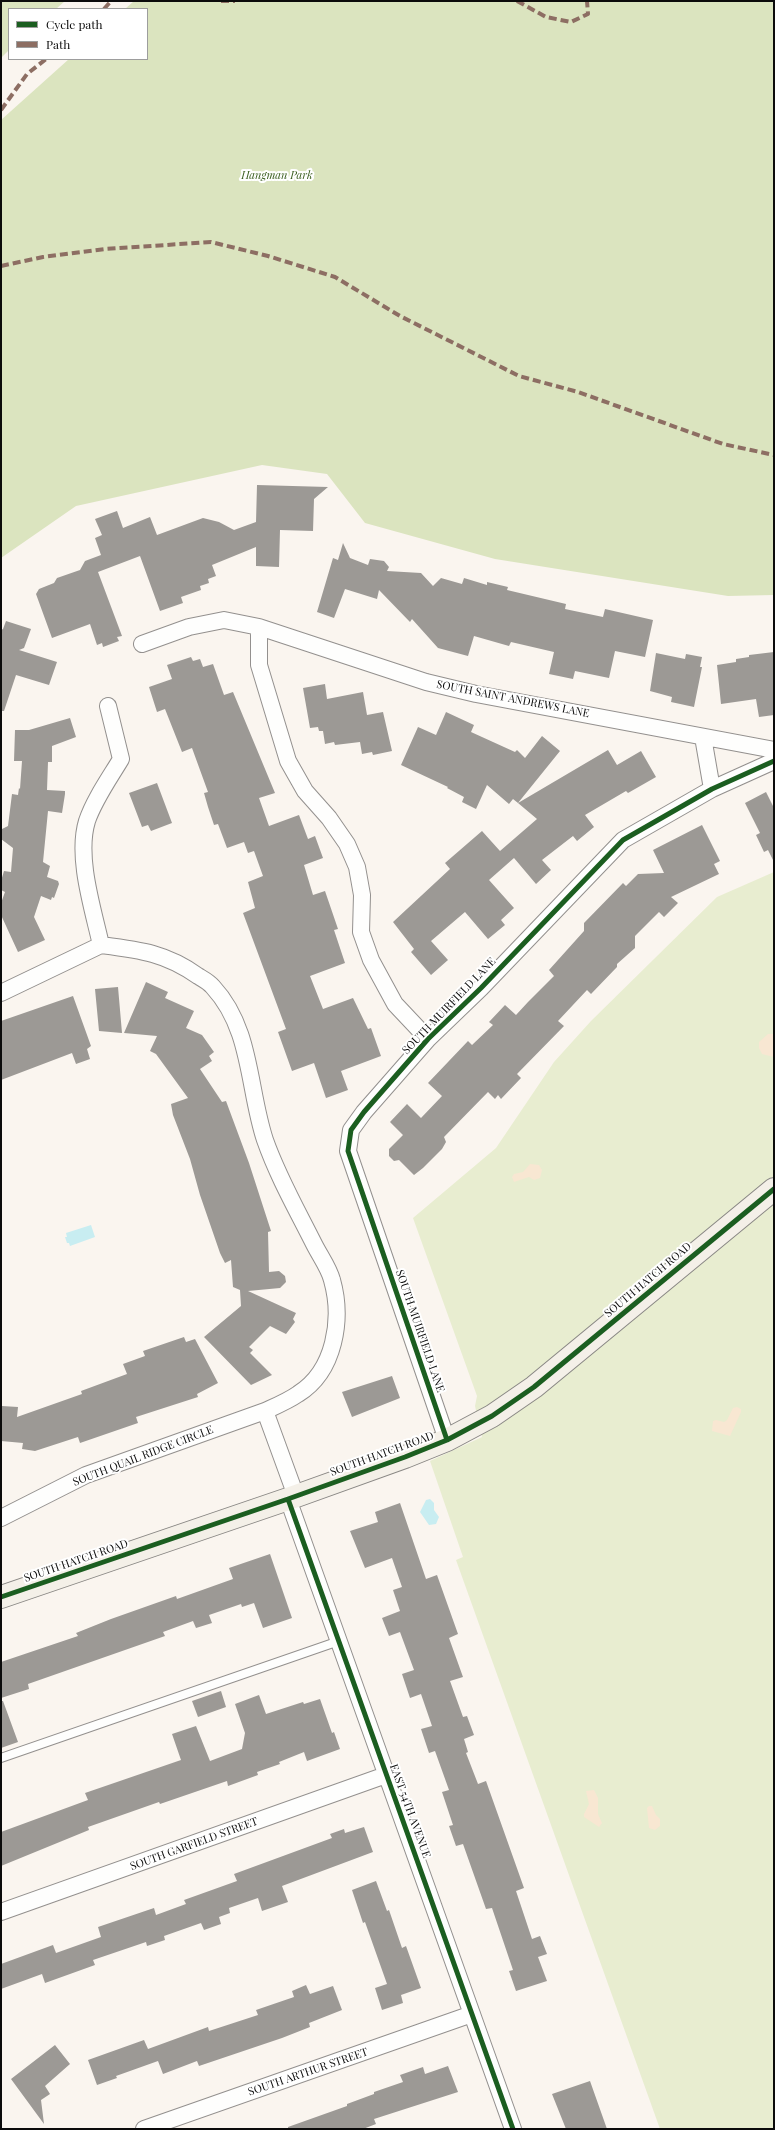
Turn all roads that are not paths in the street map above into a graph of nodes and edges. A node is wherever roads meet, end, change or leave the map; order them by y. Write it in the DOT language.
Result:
graph roads {
  1 [pos="259,627"];
  2 [pos="142,644"];
  3 [pos="108,706"];
  4 [pos="703,737"];
  5 [pos="774,750"];
  6 [pos="774,760"];
  7 [pos="712,789"];
  8 [pos="101,945"];
  9 [pos="1,993"];
  10 [pos="428,1039"];
  11 [pos="774,1189"];
  12 [pos="265,1411"];
  13 [pos="447,1440"];
  14 [pos="292,1498"];
  15 [pos="1,1518"];
  16 [pos="1,1597"];
  17 [pos="339,1641"];
  18 [pos="1,1758"];
  19 [pos="386,1775"];
  20 [pos="1,1912"];
  21 [pos="472,2014"];
  22 [pos="144,2129"];
  23 [pos="513,2129"];
  1 -- 2 [label="street, SOUTH SAINT ANDREWS LANE"];
  1 -- 4 [label="street, SOUTH SAINT ANDREWS LANE"];
  1 -- 10 [label="street"];
  3 -- 8 [label="street"];
  4 -- 5 [label="street, SOUTH SAINT ANDREWS LANE"];
  4 -- 7 [label="street"];
  6 -- 7 [label="street, SOUTH MUIRFIELD LANE"];
  7 -- 10 [label="street, SOUTH MUIRFIELD LANE"];
  8 -- 9 [label="street"];
  8 -- 12 [label="street, SOUTH QUAIL RIDGE CIRCLE"];
  10 -- 13 [label="street, SOUTH MUIRFIELD LANE"];
  11 -- 13 [label="main road, SOUTH HATCH ROAD"];
  12 -- 14 [label="street, EAST 54TH AVENUE"];
  12 -- 15 [label="street, SOUTH QUAIL RIDGE CIRCLE"];
  13 -- 14 [label="main road, SOUTH HATCH ROAD"];
  14 -- 16 [label="main road, SOUTH HATCH ROAD"];
  14 -- 17 [label="street, EAST 54TH AVENUE"];
  17 -- 18 [label="lane"];
  17 -- 19 [label="street, EAST 54TH AVENUE"];
  19 -- 20 [label="street, SOUTH GARFIELD STREET"];
  19 -- 21 [label="street, EAST 54TH AVENUE"];
  21 -- 22 [label="street, SOUTH ARTHUR STREET"];
  21 -- 23 [label="street, EAST 54TH AVENUE"];
}
